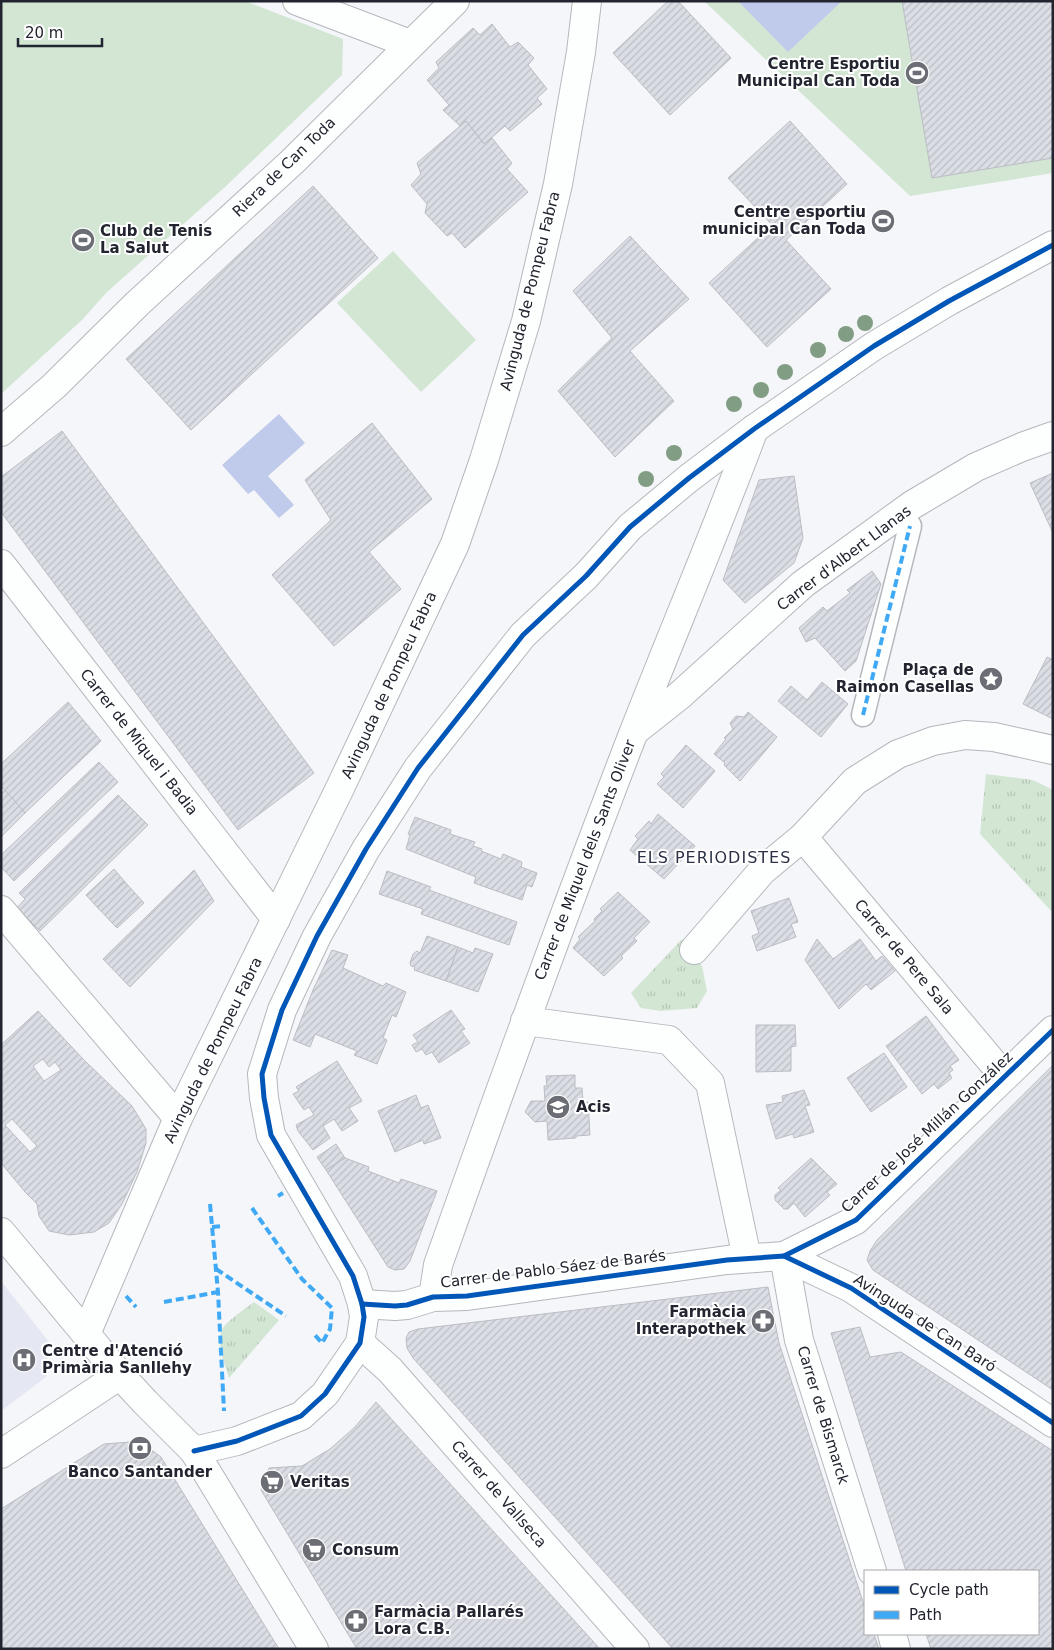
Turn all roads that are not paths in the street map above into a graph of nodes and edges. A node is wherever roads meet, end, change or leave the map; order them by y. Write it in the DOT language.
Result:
graph roads {
  1 [pos="297,1"];
  2 [pos="455,1"];
  3 [pos="587,1"];
  4 [pos="410,44"];
  5 [pos="1053,245"];
  6 [pos="754,429"];
  7 [pos="1,432"];
  8 [pos="1053,436"];
  9 [pos="910,526"];
  10 [pos="1,564"];
  11 [pos="863,714"];
  12 [pos="634,732"];
  13 [pos="1053,750"];
  14 [pos="803,837"];
  15 [pos="1,910"];
  16 [pos="276,919"];
  17 [pos="694,950"];
  18 [pos="525,1021"];
  19 [pos="1053,1030"];
  20 [pos="1004,1076"];
  21 [pos="178,1118"];
  22 [pos="842,1227"];
  23 [pos="1,1232"];
  24 [pos="784,1256"];
  25 [pos="747,1258"];
  26 [pos="835,1279"];
  27 [pos="433,1296"];
  28 [pos="362,1304"];
  29 [pos="86,1334"];
  30 [pos="360,1343"];
  31 [pos="120,1375"];
  32 [pos="1053,1423"];
  33 [pos="194,1451"];
  34 [pos="1,1454"];
  35 [pos="872,1570"];
  36 [pos="892,1635"];
  37 [pos="314,1649"];
  38 [pos="635,1649"];
  39 [pos="896,1649"];
  1 -- 4 [label="street"];
  2 -- 4 [label="street, Riera de Can Toda"];
  3 -- 16 [label="street, Avinguda de Pompeu Fabra"];
  4 -- 7 [label="street, Riera de Can Toda"];
  5 -- 6 [label="street"];
  6 -- 12 [label="street, Carrer de Miquel dels Sants Oliver"];
  6 -- 28 [label="street"];
  8 -- 12 [label="street, Carrer d'Albert Llanas"];
  9 -- 11 [label="street"];
  10 -- 16 [label="street, Carrer de Miquel i Badia"];
  12 -- 18 [label="street, Carrer de Miquel dels Sants Oliver"];
  13 -- 14 [label="street"];
  14 -- 17 [label="street"];
  14 -- 20 [label="street, Carrer de Pere Sala"];
  15 -- 21 [label="street"];
  16 -- 21 [label="street, Avinguda de Pompeu Fabra"];
  18 -- 25 [label="street"];
  18 -- 27 [label="street, Carrer de Miquel dels Sants Oliver"];
  19 -- 20 [label="street, Carrer de José Millán González"];
  20 -- 22 [label="street, Carrer de José Millán González"];
  21 -- 29 [label="street, Avinguda de Pompeu Fabra"];
  22 -- 24 [label="street, Carrer de José Millán González"];
  22 -- 26 [label="street, Carrer de José Millán González"];
  23 -- 29 [label="street"];
  24 -- 25 [label="street, Avinguda de Can Baró"];
  24 -- 26 [label="street, Avinguda de Can Baró"];
  24 -- 35 [label="street, Carrer de Bismarck"];
  25 -- 27 [label="street, Carrer de Pablo Sáez de Barés"];
  26 -- 32 [label="street, Avinguda de Can Baró"];
  27 -- 28 [label="street, Carrer de Pablo Sáez de Barés"];
  28 -- 30 [label="street"];
  29 -- 31 [label="street"];
  30 -- 33 [label="street"];
  30 -- 38 [label="street, Carrer de Vallseca"];
  31 -- 33 [label="street"];
  31 -- 34 [label="street"];
  33 -- 37 [label="street"];
  36 -- 39 [label="street"];
}
